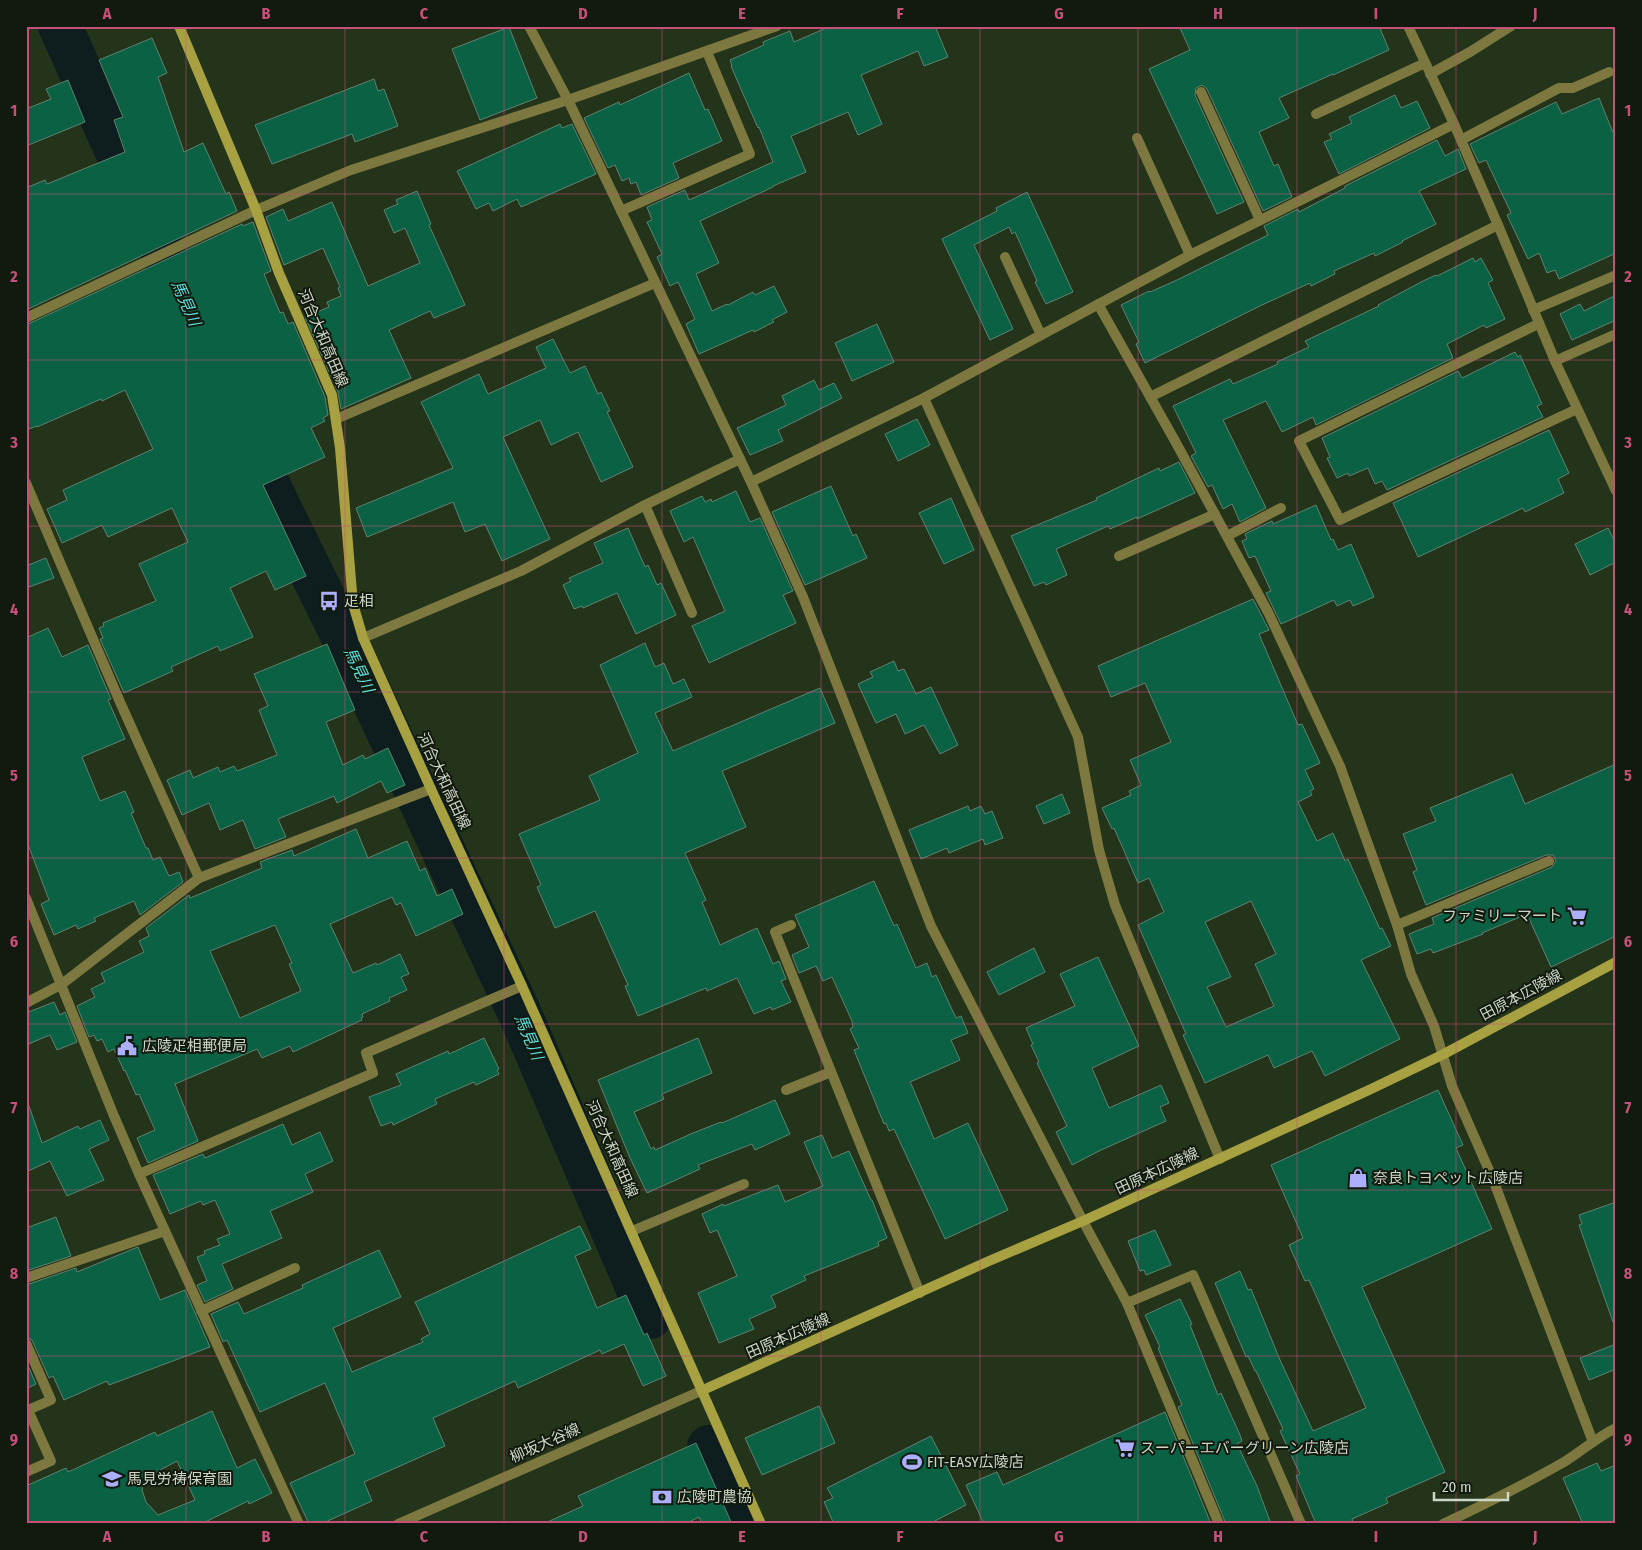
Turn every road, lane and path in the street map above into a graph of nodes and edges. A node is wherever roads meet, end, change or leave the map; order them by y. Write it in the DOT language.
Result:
graph roads {
  1 [pos="179,26"];
  2 [pos="529,26"];
  3 [pos="777,26"];
  4 [pos="1408,26"];
  5 [pos="1511,26"];
  6 [pos="707,52"];
  7 [pos="1425,63"];
  8 [pos="1609,72"];
  9 [pos="1430,74"];
  10 [pos="1201,92"];
  11 [pos="568,100"];
  12 [pos="1316,114"];
  13 [pos="1454,124"];
  14 [pos="1136,138"];
  15 [pos="1461,140"];
  16 [pos="256,210"];
  17 [pos="621,211"];
  18 [pos="1260,220"];
  19 [pos="1498,225"];
  20 [pos="1190,255"];
  21 [pos="1005,256"];
  22 [pos="1616,275"];
  23 [pos="655,283"];
  24 [pos="1098,304"];
  25 [pos="1533,310"];
  26 [pos="26,318"];
  27 [pos="1538,324"];
  28 [pos="1616,334"];
  29 [pos="1041,335"];
  30 [pos="1555,361"];
  31 [pos="1150,397"];
  32 [pos="924,398"];
  33 [pos="1576,409"];
  34 [pos="336,419"];
  35 [pos="740,459"];
  36 [pos="751,482"];
  37 [pos="26,483"];
  38 [pos="1616,491"];
  39 [pos="645,505"];
  40 [pos="1281,508"];
  41 [pos="1215,514"];
  42 [pos="1226,536"];
  43 [pos="1120,556"];
  44 [pos="692,613"];
  45 [pos="363,638"];
  46 [pos="431,789"];
  47 [pos="1549,862"];
  48 [pos="199,878"];
  49 [pos="26,898"];
  50 [pos="1397,925"];
  51 [pos="791,926"];
  52 [pos="1616,962"];
  53 [pos="62,984"];
  54 [pos="522,986"];
  55 [pos="26,1003"];
  56 [pos="1442,1055"];
  57 [pos="831,1072"];
  58 [pos="786,1090"];
  59 [pos="1220,1159"];
  60 [pos="139,1174"];
  61 [pos="744,1184"];
  62 [pos="1083,1221"];
  63 [pos="165,1231"];
  64 [pos="632,1231"];
  65 [pos="295,1268"];
  66 [pos="26,1278"];
  67 [pos="920,1293"];
  68 [pos="1127,1303"];
  69 [pos="201,1311"];
  70 [pos="26,1344"];
  71 [pos="703,1390"];
  72 [pos="1616,1428"];
  73 [pos="1593,1442"];
  74 [pos="26,1472"];
  75 [pos="299,1524"];
  76 [pos="398,1524"];
  77 [pos="762,1524"];
  78 [pos="1220,1524"];
  79 [pos="1301,1524"];
  80 [pos="1443,1524"];
  1 -- 16 [label="main road, 河合大和高田線"];
  2 -- 11 [label="street"];
  3 -- 6 [label="street"];
  4 -- 7 [label="street"];
  5 -- 9 [label="street"];
  6 -- 11 [label="street"];
  6 -- 17 [label="street"];
  7 -- 9 [label="street"];
  7 -- 12 [label="street"];
  8 -- 15 [label="street"];
  9 -- 13 [label="street"];
  10 -- 18 [label="street"];
  11 -- 16 [label="street"];
  11 -- 17 [label="street"];
  13 -- 15 [label="street"];
  13 -- 18 [label="street"];
  14 -- 20 [label="street"];
  15 -- 19 [label="street"];
  16 -- 26 [label="street"];
  16 -- 34 [label="main road, 河合大和高田線"];
  17 -- 23 [label="street"];
  18 -- 20 [label="street"];
  19 -- 25 [label="street"];
  19 -- 31 [label="street"];
  20 -- 24 [label="street"];
  21 -- 29 [label="street"];
  22 -- 25 [label="street"];
  23 -- 34 [label="street"];
  23 -- 35 [label="street"];
  24 -- 29 [label="street"];
  24 -- 31 [label="street"];
  25 -- 27 [label="street"];
  27 -- 30 [label="street"];
  27 -- 33 [label="street"];
  28 -- 30 [label="street"];
  29 -- 32 [label="street"];
  30 -- 33 [label="street"];
  31 -- 41 [label="street"];
  32 -- 36 [label="street"];
  32 -- 59 [label="street"];
  33 -- 38 [label="street"];
  34 -- 45 [label="main road, 河合大和高田線"];
  35 -- 36 [label="street"];
  35 -- 39 [label="street"];
  36 -- 62 [label="street"];
  37 -- 48 [label="street"];
  39 -- 44 [label="street"];
  39 -- 45 [label="street"];
  40 -- 42 [label="street"];
  41 -- 42 [label="street"];
  41 -- 43 [label="street"];
  42 -- 50 [label="street"];
  45 -- 46 [label="main road, 河合大和高田線"];
  46 -- 48 [label="street"];
  46 -- 54 [label="main road, 河合大和高田線"];
  47 -- 50 [label="street"];
  48 -- 53 [label="street"];
  49 -- 53 [label="street"];
  50 -- 56 [label="street"];
  51 -- 57 [label="street"];
  52 -- 56 [label="main road, 田原本広陵線"];
  53 -- 55 [label="street"];
  53 -- 60 [label="street"];
  54 -- 60 [label="street"];
  54 -- 64 [label="main road, 河合大和高田線"];
  56 -- 59 [label="main road, 田原本広陵線"];
  56 -- 73 [label="street"];
  57 -- 58 [label="street"];
  57 -- 67 [label="street"];
  59 -- 62 [label="main road, 田原本広陵線"];
  60 -- 63 [label="street"];
  61 -- 64 [label="street"];
  62 -- 67 [label="main road, 田原本広陵線"];
  62 -- 68 [label="street"];
  63 -- 66 [label="street"];
  63 -- 69 [label="street"];
  64 -- 71 [label="main road, 河合大和高田線"];
  65 -- 69 [label="street"];
  67 -- 71 [label="main road, 田原本広陵線"];
  68 -- 78 [label="street"];
  68 -- 79 [label="street"];
  69 -- 75 [label="street"];
  70 -- 74 [label="street"];
  71 -- 76 [label="street, 柳坂大谷線"];
  71 -- 77 [label="main road, 河合大和高田線"];
  72 -- 73 [label="street"];
  73 -- 80 [label="street"];
}
